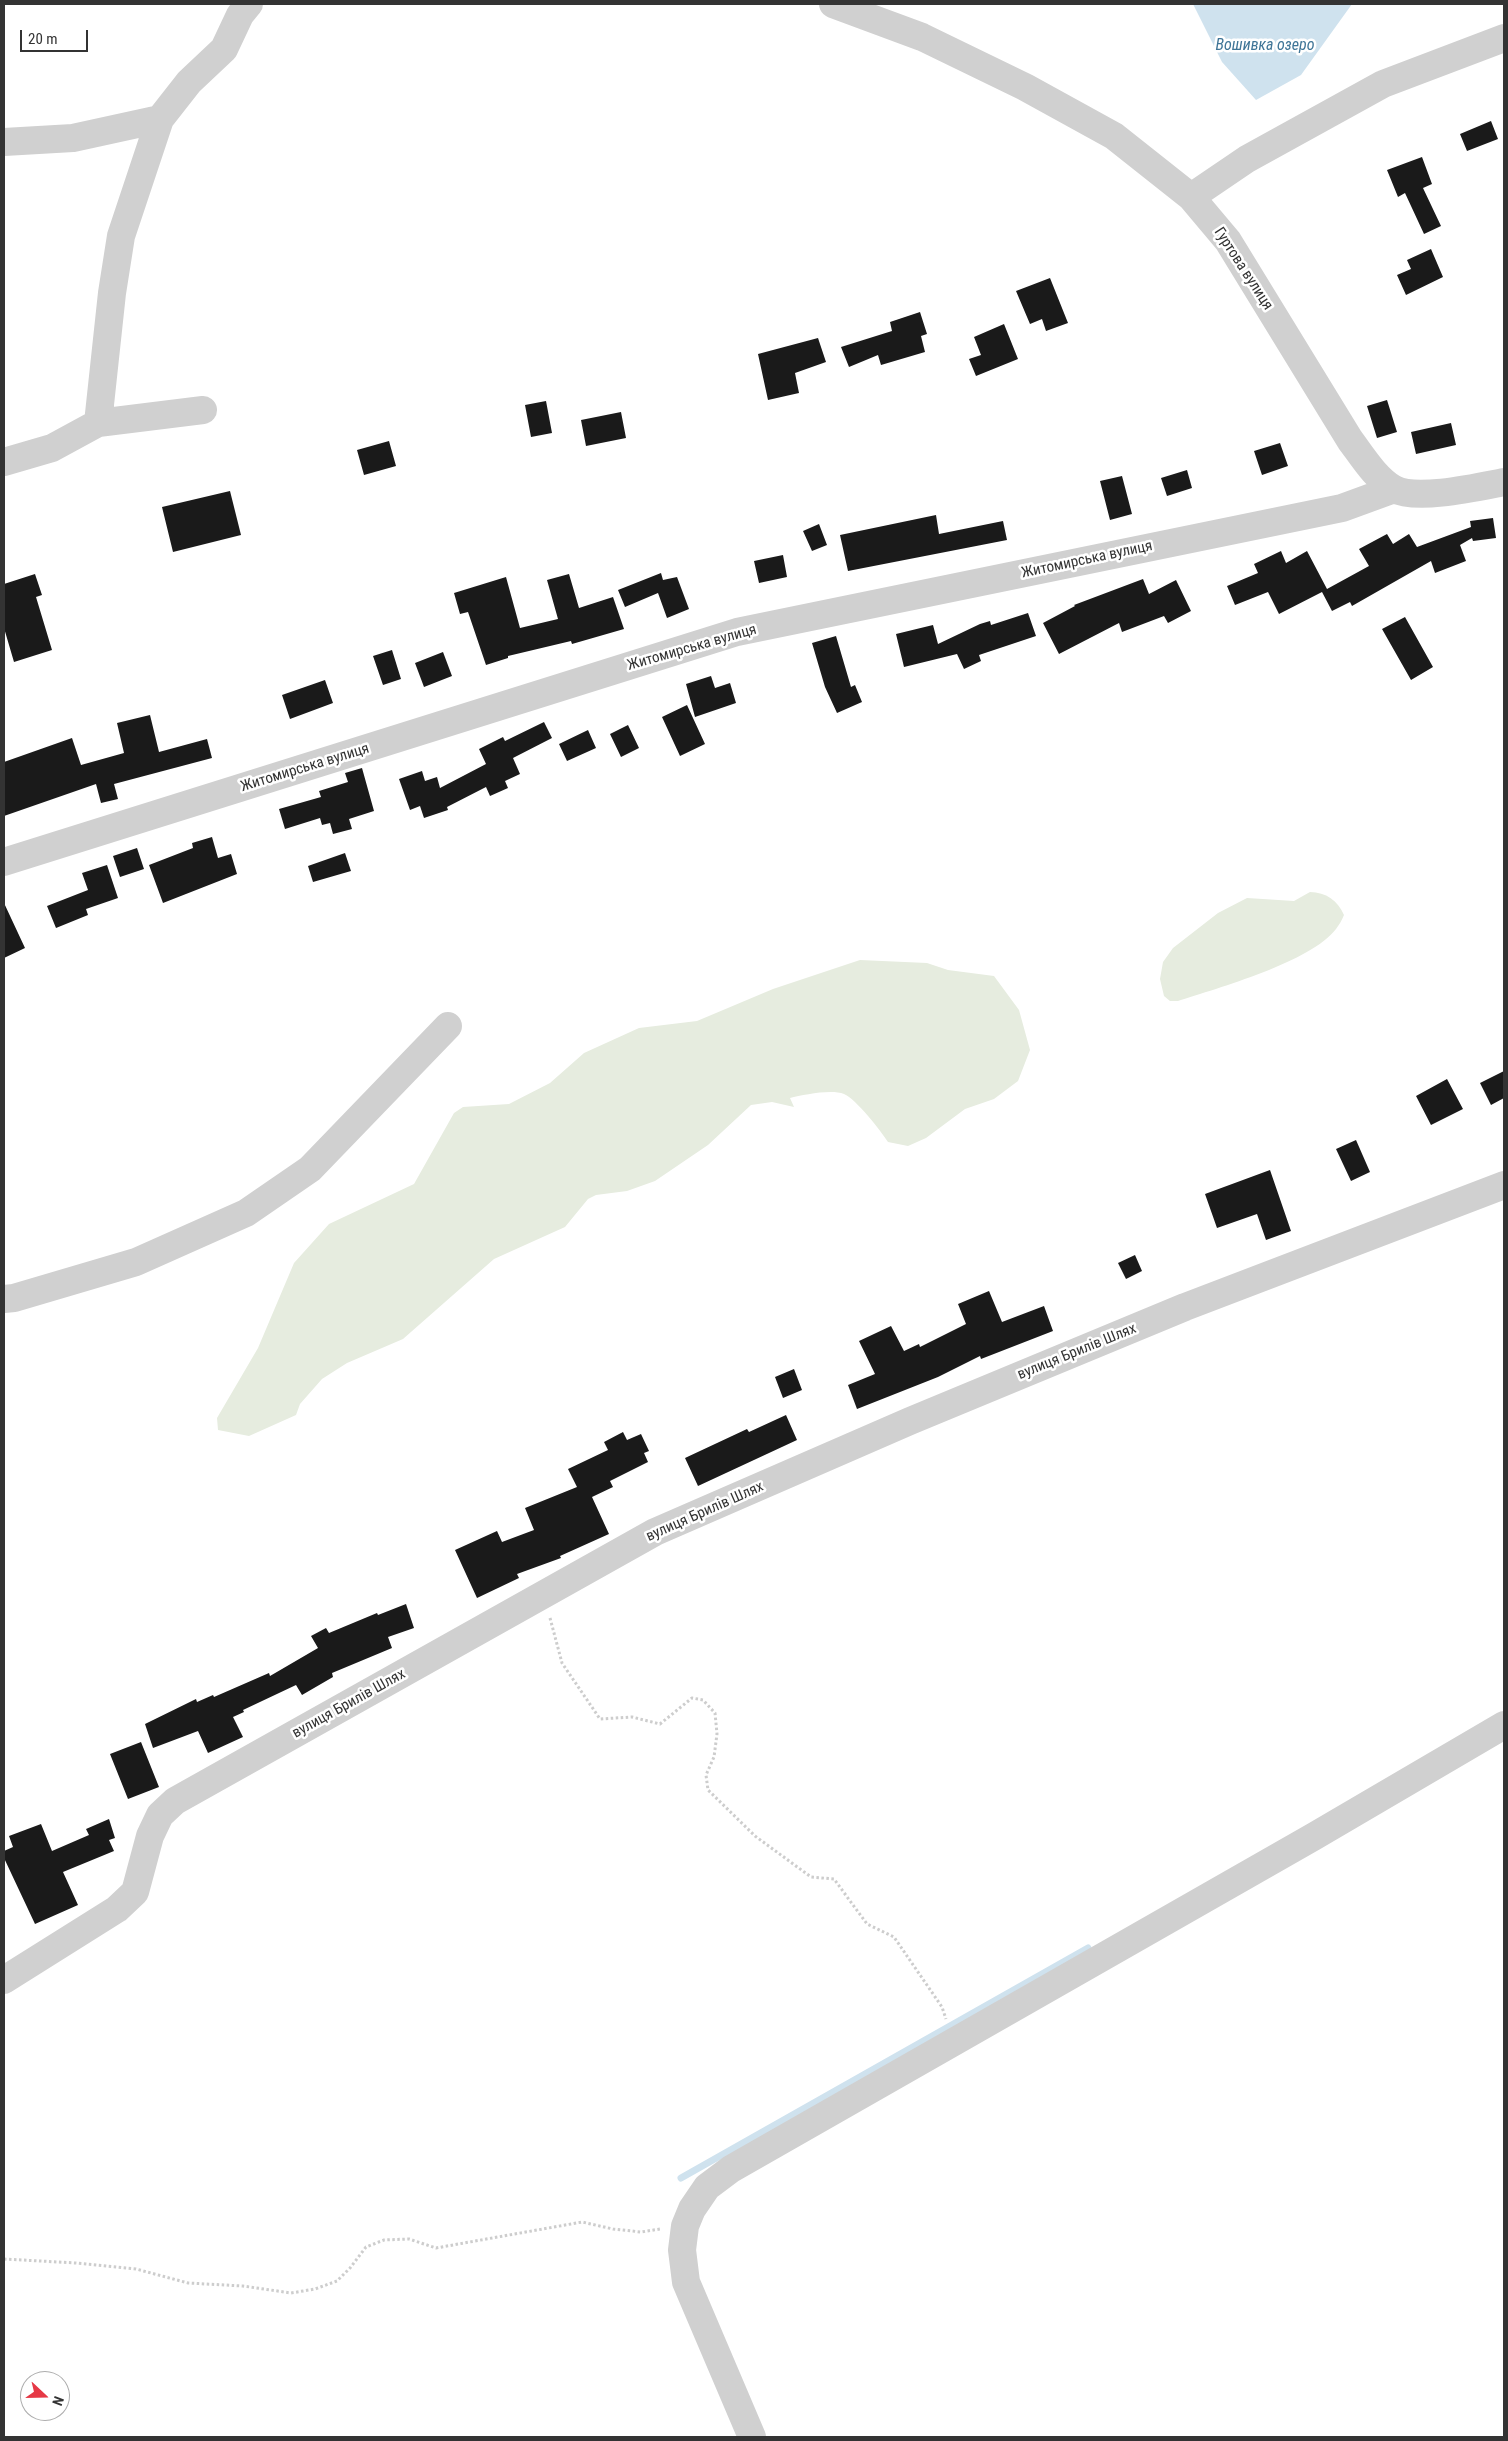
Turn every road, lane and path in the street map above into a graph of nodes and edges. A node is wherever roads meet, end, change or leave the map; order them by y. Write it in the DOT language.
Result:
graph roads {
  1 [pos="249,4"];
  2 [pos="833,4"];
  3 [pos="1504,38"];
  4 [pos="160,118"];
  5 [pos="4,142"];
  6 [pos="1191,197"];
  7 [pos="203,410"];
  8 [pos="98,423"];
  9 [pos="4,462"];
  10 [pos="1504,482"];
  11 [pos="1394,489"];
  12 [pos="4,862"];
  13 [pos="448,1026"];
  14 [pos="1504,1184"];
  15 [pos="4,1299"];
  16 [pos="545,1594"];
  17 [pos="1504,1725"];
  18 [pos="4,1980"];
  19 [pos="947,2023"];
  20 [pos="685,2226"];
  21 [pos="4,2259"];
  22 [pos="752,2437"];
  1 -- 4 [label="street"];
  2 -- 6 [label="street, Гуртова вулиця"];
  3 -- 6 [label="street"];
  4 -- 5 [label="street"];
  4 -- 8 [label="street"];
  6 -- 11 [label="street, Гуртова вулиця"];
  7 -- 8 [label="street"];
  8 -- 9 [label="street"];
  10 -- 11 [label="street"];
  11 -- 12 [label="street, Житомирська вулиця"];
  13 -- 15 [label="street"];
  14 -- 16 [label="street, вулиця Брилів Шлях"];
  16 -- 18 [label="street, вулиця Брилів Шлях"];
  16 -- 19 [label="path"];
  17 -- 20 [label="street"];
  20 -- 21 [label="path"];
  20 -- 22 [label="street"];
}
